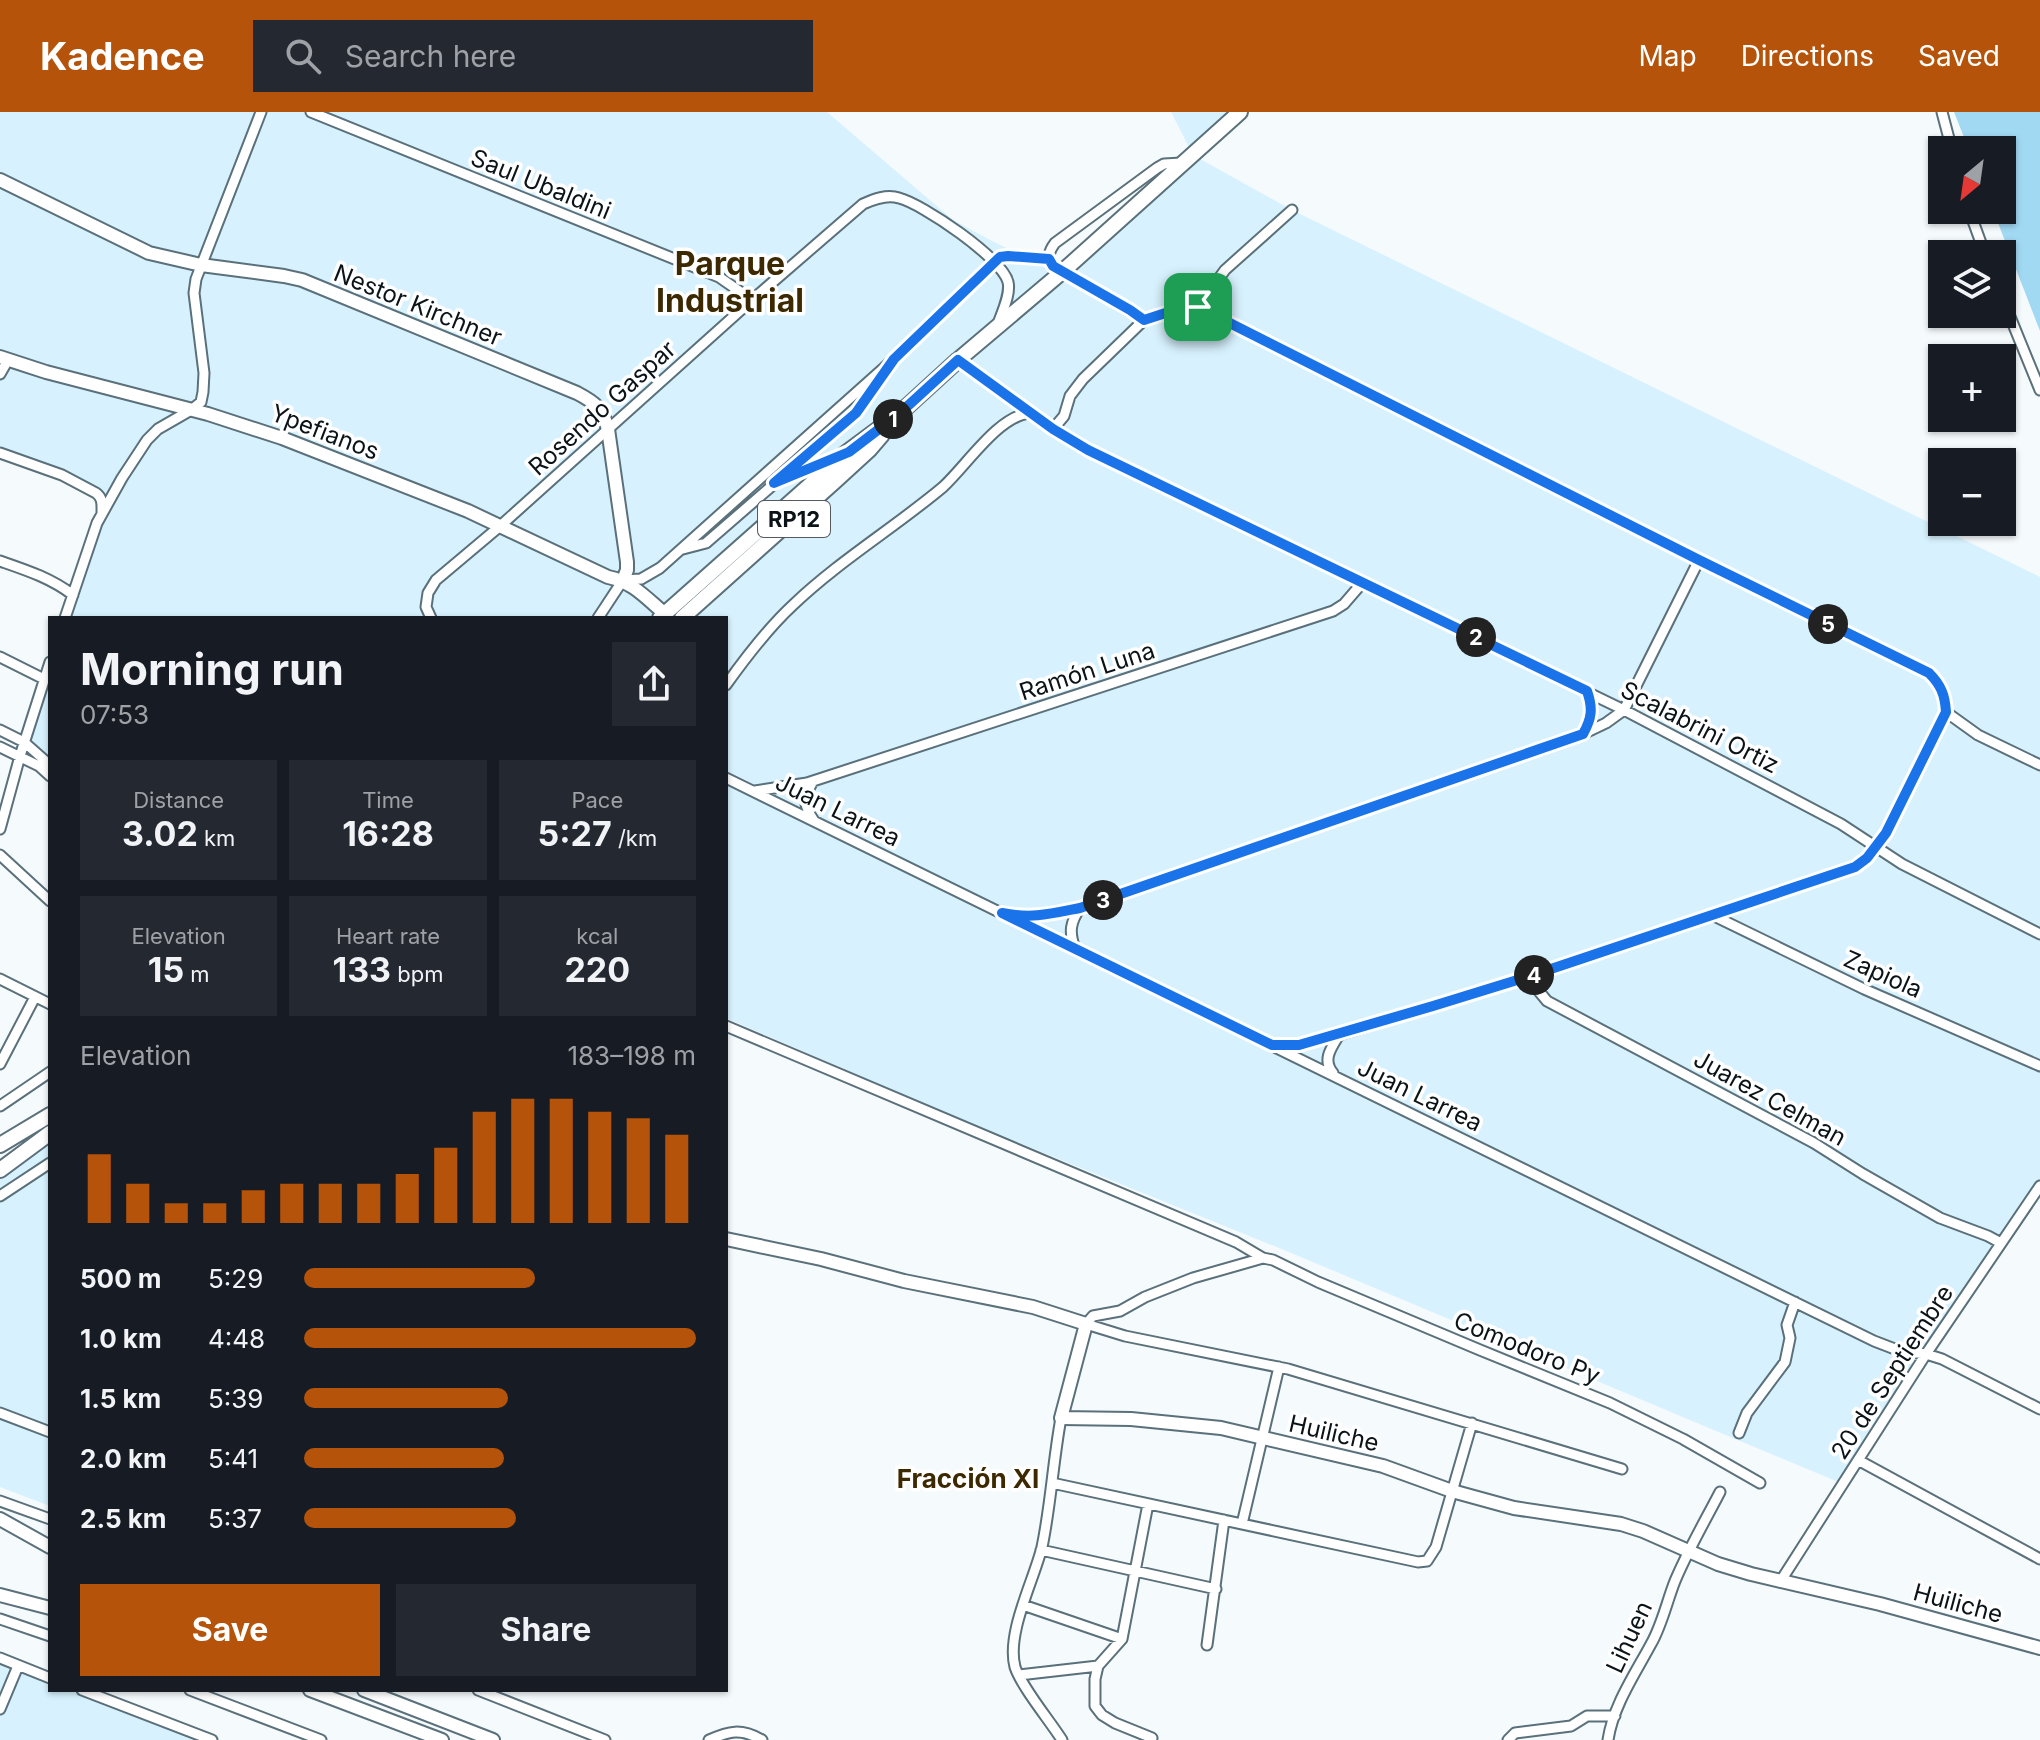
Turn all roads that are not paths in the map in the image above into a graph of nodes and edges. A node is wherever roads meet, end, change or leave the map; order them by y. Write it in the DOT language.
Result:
graph roads {
  1 [pos="261,112"];
  2 [pos="311,112"];
  3 [pos="1240,112"];
  4 [pos="1942,112"];
  5 [pos="1948,136"];
  6 [pos="1184,162"];
  7 [pos="0,180"];
  8 [pos="1292,210"];
  9 [pos="1049,259"];
  10 [pos="995,262"];
  11 [pos="201,265"];
  12 [pos="1062,272"];
  13 [pos="752,300"];
  14 [pos="1198,307"];
  15 [pos="1144,320"];
  16 [pos="997,327"];
  17 [pos="2015,328"];
  18 [pos="4,358"];
  19 [pos="894,359"];
  20 [pos="958,360"];
  21 [pos="0,374"];
  22 [pos="2040,390"];
  23 [pos="191,410"];
  24 [pos="900,413"];
  25 [pos="1031,413"];
  26 [pos="608,429"];
  27 [pos="1053,429"];
  28 [pos="849,452"];
  29 [pos="0,453"];
  30 [pos="774,483"];
  31 [pos="102,513"];
  32 [pos="499,527"];
  33 [pos="680,550"];
  34 [pos="1699,560"];
  35 [pos="0,561"];
  36 [pos="623,580"];
  37 [pos="1363,582"];
  38 [pos="73,595"];
  39 [pos="66,616"];
  40 [pos="430,616"];
  41 [pos="599,616"];
  42 [pos="662,616"];
  43 [pos="684,616"];
  44 [pos="0,657"];
  45 [pos="48,668"];
  46 [pos="44,679"];
  47 [pos="728,682"];
  48 [pos="1587,691"];
  49 [pos="1624,710"];
  50 [pos="1946,712"];
  51 [pos="0,730"];
  52 [pos="1583,734"];
  53 [pos="24,742"];
  54 [pos="0,747"];
  55 [pos="20,756"];
  56 [pos="48,763"];
  57 [pos="2040,765"];
  58 [pos="48,774"];
  59 [pos="728,779"];
  60 [pos="813,781"];
  61 [pos="752,791"];
  62 [pos="814,821"];
  63 [pos="0,829"];
  64 [pos="1876,847"];
  65 [pos="0,855"];
  66 [pos="48,899"];
  67 [pos="1080,908"];
  68 [pos="1002,913"];
  69 [pos="1712,915"];
  70 [pos="2040,934"];
  71 [pos="1075,949"];
  72 [pos="1527,977"];
  73 [pos="0,979"];
  74 [pos="35,997"];
  75 [pos="48,1003"];
  76 [pos="728,1027"];
  77 [pos="1339,1035"];
  78 [pos="1272,1045"];
  79 [pos="0,1064"];
  80 [pos="2040,1066"];
  81 [pos="48,1073"];
  82 [pos="1335,1076"];
  83 [pos="0,1106"];
  84 [pos="48,1116"];
  85 [pos="48,1134"];
  86 [pos="0,1145"];
  87 [pos="48,1164"];
  88 [pos="0,1170"];
  89 [pos="2040,1186"];
  90 [pos="0,1196"];
  91 [pos="728,1239"];
  92 [pos="2001,1243"];
  93 [pos="1268,1259"];
  94 [pos="1795,1302"];
  95 [pos="1086,1324"];
  96 [pos="1926,1354"];
  97 [pos="1279,1367"];
  98 [pos="2040,1409"];
  99 [pos="0,1413"];
  100 [pos="1061,1418"];
  101 [pos="1472,1423"];
  102 [pos="48,1431"];
  103 [pos="1739,1433"];
  104 [pos="1262,1439"];
  105 [pos="1858,1460"];
  106 [pos="1622,1469"];
  107 [pos="1052,1483"];
  108 [pos="1760,1483"];
  109 [pos="1452,1491"];
  110 [pos="1720,1492"];
  111 [pos="0,1501"];
  112 [pos="1148,1504"];
  113 [pos="48,1518"];
  114 [pos="0,1519"];
  115 [pos="1224,1520"];
  116 [pos="1242,1524"];
  117 [pos="48,1546"];
  118 [pos="1041,1550"];
  119 [pos="1690,1552"];
  120 [pos="2040,1559"];
  121 [pos="1134,1572"];
  122 [pos="1780,1582"];
  123 [pos="1216,1589"];
  124 [pos="0,1595"];
  125 [pos="1023,1605"];
  126 [pos="48,1607"];
  127 [pos="0,1619"];
  128 [pos="48,1635"];
  129 [pos="1122,1639"];
  130 [pos="1207,1645"];
  131 [pos="2040,1648"];
  132 [pos="0,1658"];
  133 [pos="18,1666"];
  134 [pos="1098,1666"];
  135 [pos="1019,1675"];
  136 [pos="48,1677"];
  137 [pos="87,1692"];
  138 [pos="195,1692"];
  139 [pos="315,1692"];
  140 [pos="483,1692"];
  141 [pos="370,1693"];
  142 [pos="0,1709"];
  143 [pos="1615,1716"];
  144 [pos="1152,1738"];
  145 [pos="212,1740"];
  146 [pos="321,1740"];
  147 [pos="442,1740"];
  148 [pos="493,1740"];
  149 [pos="605,1740"];
  150 [pos="709,1740"];
  151 [pos="762,1740"];
  152 [pos="1062,1740"];
  153 [pos="1508,1740"];
  154 [pos="1608,1740"];
  1 -- 11 [label="street"];
  2 -- 13 [label="street, Saul Ubaldini"];
  3 -- 6 [label="main road, RP12"];
  4 -- 5 [label="street"];
  6 -- 9 [label="street"];
  6 -- 12 [label="main road, RP12"];
  7 -- 11 [label="street, Nestor Kirchner"];
  8 -- 14 [label="street"];
  9 -- 10 [label="street"];
  9 -- 12 [label="street"];
  10 -- 13 [label="street, Rosendo Gaspar"];
  10 -- 16 [label="street"];
  10 -- 19 [label="street"];
  11 -- 23 [label="street"];
  11 -- 26 [label="street, Nestor Kirchner"];
  12 -- 15 [label="street"];
  12 -- 16 [label="main road, RP12"];
  13 -- 26 [label="street, Rosendo Gaspar"];
  14 -- 15 [label="street"];
  14 -- 34 [label="street"];
  15 -- 27 [label="street"];
  16 -- 20 [label="main road, RP12"];
  17 -- 22 [label="street"];
  18 -- 21 [label="street"];
  18 -- 23 [label="street, Ypefianos"];
  19 -- 30 [label="street"];
  19 -- 33 [label="street"];
  20 -- 24 [label="main road, RP12"];
  20 -- 25 [label="street, Scalabrini Ortiz"];
  23 -- 31 [label="street"];
  23 -- 32 [label="street, Ypefianos"];
  24 -- 28 [label="main road, RP12"];
  24 -- 43 [label="main road, RP12"];
  25 -- 27 [label="street, Scalabrini Ortiz"];
  25 -- 47 [label="street"];
  26 -- 32 [label="street, Rosendo Gaspar"];
  26 -- 36 [label="street, Nestor Kirchner"];
  27 -- 37 [label="street, Scalabrini Ortiz"];
  28 -- 30 [label="street"];
  28 -- 42 [label="main road, RP12"];
  29 -- 31 [label="street"];
  30 -- 33 [label="street"];
  31 -- 38 [label="street"];
  32 -- 36 [label="street, Ypefianos"];
  32 -- 40 [label="street, Rosendo Gaspar"];
  33 -- 36 [label="street"];
  34 -- 49 [label="street"];
  34 -- 50 [label="street"];
  35 -- 38 [label="street"];
  36 -- 41 [label="street"];
  36 -- 42 [label="street"];
  37 -- 48 [label="street, Scalabrini Ortiz"];
  37 -- 60 [label="street, Ramón Luna"];
  38 -- 39 [label="street"];
  44 -- 46 [label="street"];
  45 -- 46 [label="street"];
  46 -- 53 [label="street"];
  48 -- 49 [label="street, Scalabrini Ortiz"];
  48 -- 52 [label="street"];
  49 -- 52 [label="street"];
  49 -- 64 [label="street, Scalabrini Ortiz"];
  50 -- 57 [label="street"];
  50 -- 64 [label="street"];
  51 -- 53 [label="street"];
  52 -- 67 [label="street"];
  53 -- 55 [label="street"];
  53 -- 56 [label="street"];
  54 -- 55 [label="street"];
  55 -- 58 [label="street"];
  55 -- 63 [label="street"];
  59 -- 61 [label="street, Juan Larrea"];
  60 -- 61 [label="street, Ramón Luna"];
  60 -- 62 [label="street"];
  61 -- 62 [label="street, Juan Larrea"];
  62 -- 68 [label="street, Juan Larrea"];
  64 -- 69 [label="street"];
  64 -- 70 [label="street, Scalabrini Ortiz"];
  65 -- 66 [label="street"];
  67 -- 68 [label="street"];
  67 -- 71 [label="street"];
  68 -- 71 [label="street, Juan Larrea"];
  69 -- 72 [label="street"];
  69 -- 80 [label="street, Zapiola"];
  71 -- 78 [label="street, Juan Larrea"];
  72 -- 77 [label="street"];
  72 -- 92 [label="street, Juarez Celman"];
  73 -- 74 [label="street"];
  74 -- 75 [label="street"];
  74 -- 79 [label="street"];
  76 -- 93 [label="street, Comodoro Py"];
  77 -- 78 [label="street"];
  77 -- 82 [label="street"];
  78 -- 82 [label="street, Juan Larrea"];
  81 -- 83 [label="street"];
  82 -- 94 [label="street, Juan Larrea"];
  84 -- 86 [label="main road"];
  85 -- 88 [label="main road"];
  87 -- 90 [label="street"];
  89 -- 92 [label="street, 20 de Septiembre"];
  91 -- 95 [label="street"];
  92 -- 96 [label="street, 20 de Septiembre"];
  93 -- 95 [label="street"];
  93 -- 108 [label="street, Comodoro Py"];
  94 -- 96 [label="street, Juan Larrea"];
  94 -- 103 [label="street"];
  95 -- 97 [label="street"];
  95 -- 100 [label="street"];
  96 -- 98 [label="street, Juan Larrea"];
  96 -- 105 [label="street, 20 de Septiembre"];
  97 -- 101 [label="street"];
  97 -- 104 [label="street"];
  99 -- 102 [label="street"];
  100 -- 104 [label="street, Huiliche"];
  100 -- 107 [label="street"];
  101 -- 106 [label="street"];
  101 -- 109 [label="street"];
  104 -- 109 [label="street, Huiliche"];
  104 -- 116 [label="street"];
  105 -- 120 [label="street"];
  105 -- 122 [label="street, 20 de Septiembre"];
  107 -- 112 [label="street"];
  107 -- 118 [label="street"];
  109 -- 116 [label="street"];
  109 -- 119 [label="street, Huiliche"];
  110 -- 119 [label="street, Lihuen"];
  111 -- 113 [label="street"];
  112 -- 115 [label="street"];
  112 -- 121 [label="street"];
  114 -- 117 [label="street"];
  115 -- 116 [label="street"];
  115 -- 123 [label="street"];
  118 -- 121 [label="street"];
  118 -- 125 [label="street"];
  119 -- 122 [label="street, Huiliche"];
  119 -- 143 [label="street, Lihuen"];
  121 -- 123 [label="street"];
  121 -- 129 [label="street"];
  122 -- 131 [label="street, Huiliche"];
  123 -- 130 [label="street"];
  124 -- 126 [label="street"];
  125 -- 129 [label="street"];
  125 -- 135 [label="street"];
  127 -- 128 [label="street"];
  129 -- 134 [label="street"];
  132 -- 133 [label="street"];
  133 -- 136 [label="street"];
  133 -- 142 [label="street"];
  134 -- 135 [label="street"];
  134 -- 144 [label="street"];
  135 -- 152 [label="street"];
  137 -- 145 [label="street"];
  138 -- 146 [label="street"];
  139 -- 147 [label="street"];
  140 -- 149 [label="street"];
  141 -- 148 [label="street"];
  143 -- 153 [label="street"];
  143 -- 154 [label="street, Lihuen"];
  150 -- 151 [label="street"];
}
